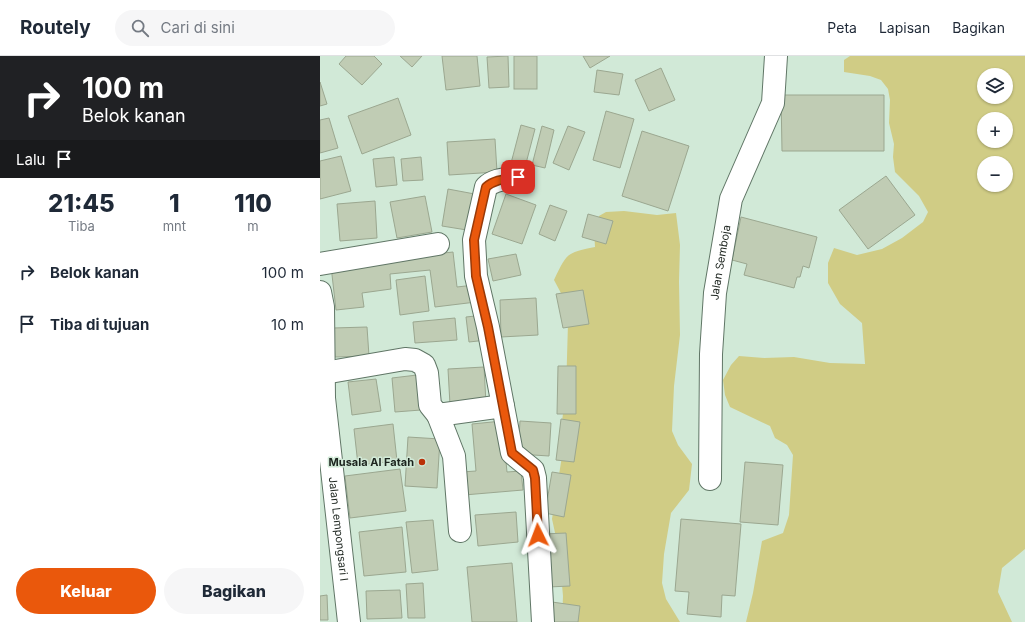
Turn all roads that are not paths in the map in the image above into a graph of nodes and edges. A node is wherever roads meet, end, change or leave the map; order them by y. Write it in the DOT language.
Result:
graph roads {
  1 [pos="776,56"];
  2 [pos="518,177"];
  3 [pos="438,244"];
  4 [pos="320,264"];
  5 [pos="320,292"];
  6 [pos="324,373"];
  7 [pos="503,406"];
  8 [pos="438,415"];
  9 [pos="710,479"];
  10 [pos="460,531"];
  11 [pos="349,622"];
  12 [pos="543,622"];
  1 -- 9 [label="street, Jalan Semboja"];
  2 -- 7 [label="street"];
  3 -- 4 [label="street"];
  5 -- 6 [label="street, Jalan Lempongsari I"];
  6 -- 8 [label="street"];
  6 -- 11 [label="street, Jalan Lempongsari I"];
  7 -- 8 [label="street"];
  7 -- 12 [label="street"];
  8 -- 10 [label="street"];
}
